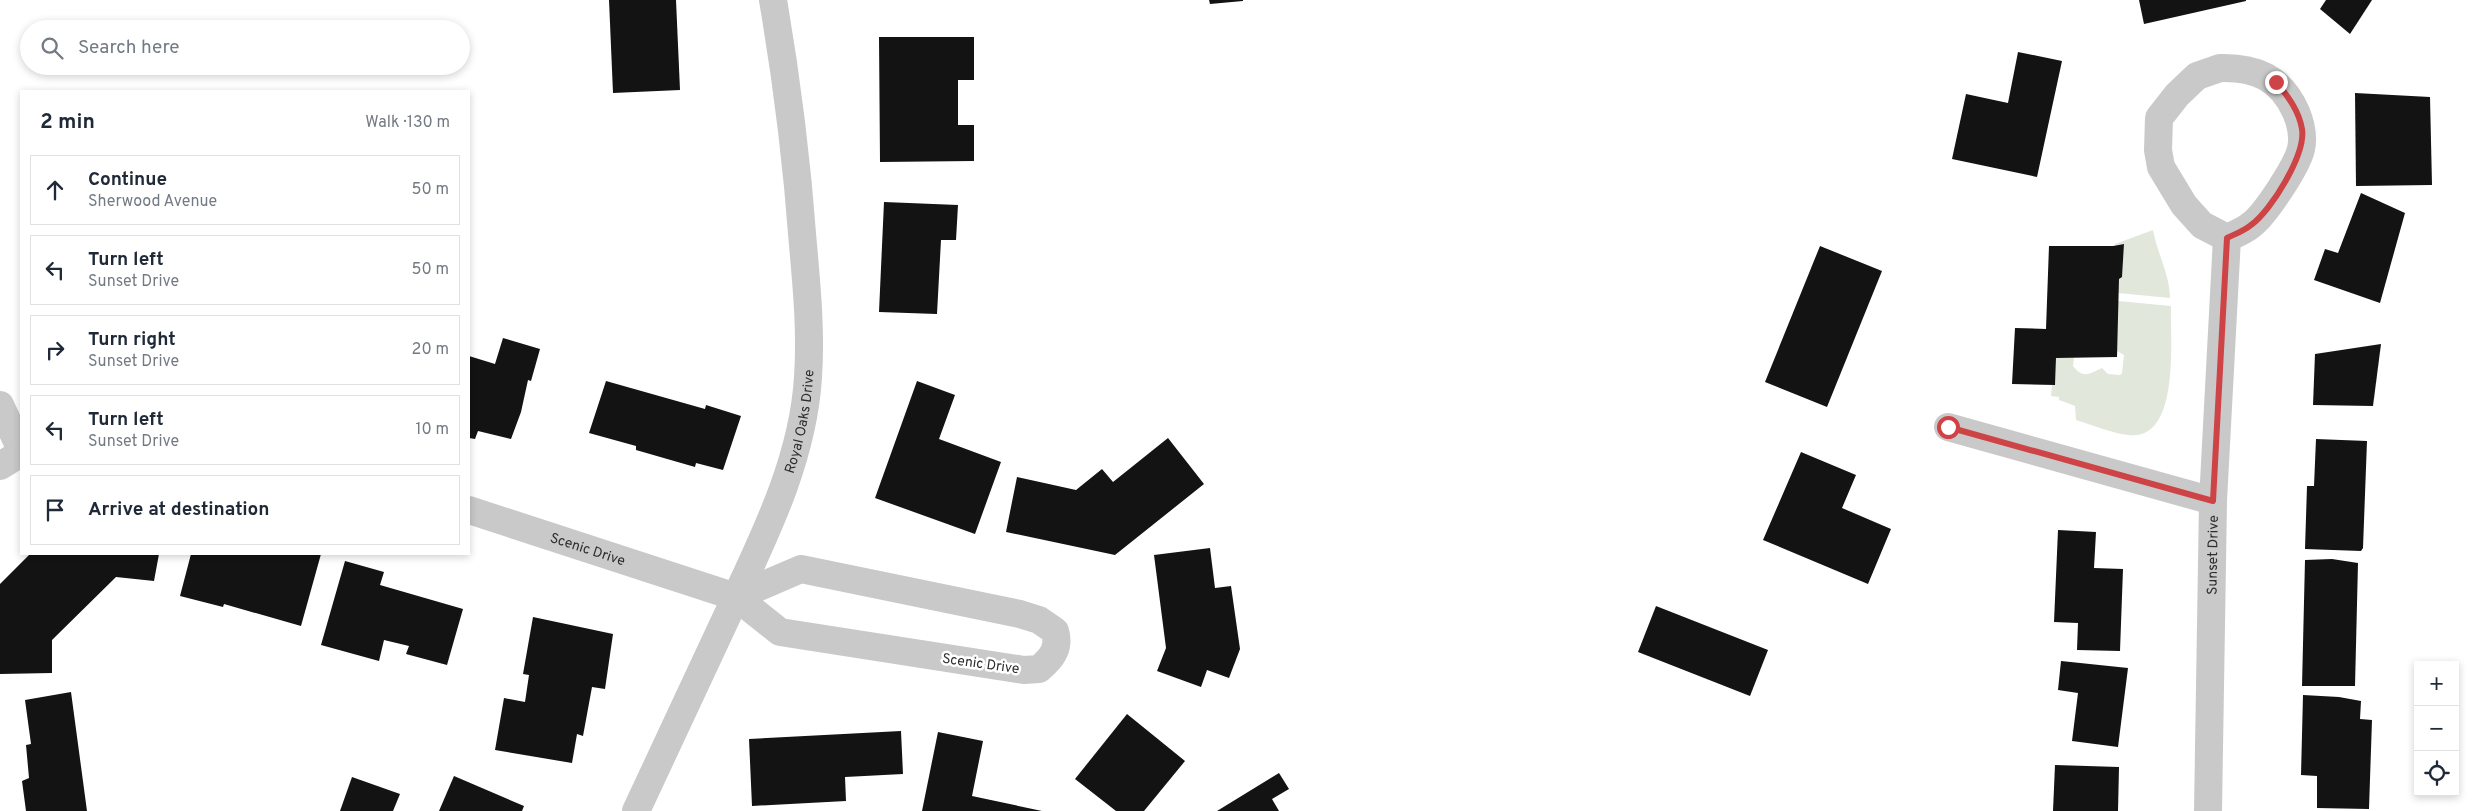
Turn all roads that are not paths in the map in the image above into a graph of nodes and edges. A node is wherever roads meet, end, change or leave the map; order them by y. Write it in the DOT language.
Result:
graph roads {
  1 [pos="773,0"];
  2 [pos="2227,238"];
  3 [pos="0,405"];
  4 [pos="1948,427"];
  5 [pos="20,450"];
  6 [pos="20,453"];
  7 [pos="0,466"];
  8 [pos="2213,501"];
  9 [pos="470,510"];
  10 [pos="736,598"];
  11 [pos="636,811"];
  12 [pos="2208,811"];
  1 -- 10 [label="street, Royal Oaks Drive"];
  2 -- 2 [label="street"];
  2 -- 8 [label="street, Sunset Drive"];
  3 -- 5 [label="street"];
  4 -- 8 [label="street"];
  6 -- 7 [label="street"];
  8 -- 12 [label="street, Sunset Drive"];
  9 -- 10 [label="street, Scenic Drive"];
  10 -- 10 [label="street, Scenic Drive"];
  10 -- 11 [label="street, Royal Oaks Drive"];
}
